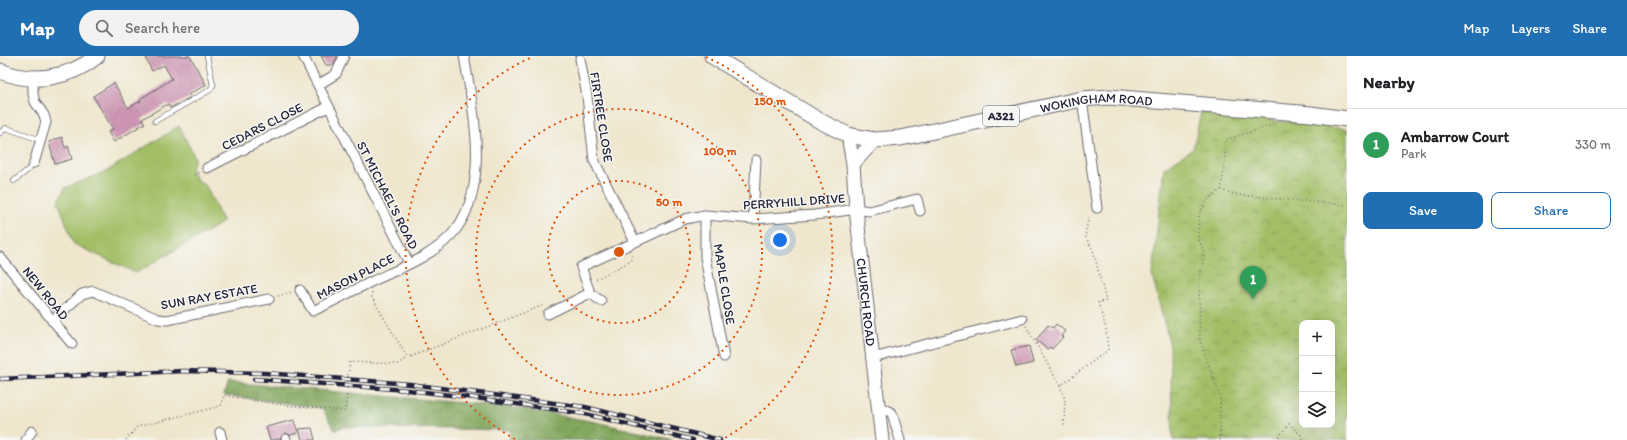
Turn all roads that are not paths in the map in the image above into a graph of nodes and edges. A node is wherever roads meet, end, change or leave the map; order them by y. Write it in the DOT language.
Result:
graph roads {
  1 [pos="97,56"];
  2 [pos="207,56"];
  3 [pos="302,56"];
  4 [pos="344,56"];
  5 [pos="464,56"];
  6 [pos="712,56"];
  7 [pos="580,59"];
  8 [pos="0,71"];
  9 [pos="33,79"];
  10 [pos="318,85"];
  11 [pos="1082,99"];
  12 [pos="328,107"];
  13 [pos="1347,119"];
  14 [pos="155,121"];
  15 [pos="0,133"];
  16 [pos="848,135"];
  17 [pos="41,140"];
  18 [pos="875,140"];
  19 [pos="756,160"];
  20 [pos="34,163"];
  21 [pos="853,164"];
  22 [pos="207,168"];
  23 [pos="14,181"];
  24 [pos="1097,208"];
  25 [pos="856,209"];
  26 [pos="920,211"];
  27 [pos="705,215"];
  28 [pos="753,219"];
  29 [pos="635,242"];
  30 [pos="0,257"];
  31 [pos="409,263"];
  32 [pos="300,290"];
  33 [pos="590,293"];
  34 [pos="269,298"];
  35 [pos="601,301"];
  36 [pos="548,314"];
  37 [pos="1022,319"];
  38 [pos="52,321"];
  39 [pos="72,344"];
  40 [pos="724,357"];
  41 [pos="873,358"];
  42 [pos="878,406"];
  43 [pos="32,431"];
  44 [pos="26,440"];
  45 [pos="882,440"];
  46 [pos="900,440"];
  1 -- 9 [label="main road"];
  2 -- 14 [label="lane"];
  3 -- 10 [label="street, ST MICHAEL'S ROAD"];
  4 -- 10 [label="street"];
  5 -- 31 [label="street, ST MICHAEL'S ROAD"];
  6 -- 16 [label="main road, A321"];
  7 -- 29 [label="street, FIRTREE CLOSE"];
  8 -- 9 [label="main road"];
  9 -- 17 [label="street"];
  10 -- 12 [label="street, ST MICHAEL'S ROAD"];
  11 -- 13 [label="main road, WOKINGHAM ROAD / A321"];
  11 -- 18 [label="main road, WOKINGHAM ROAD / A321"];
  11 -- 24 [label="street"];
  12 -- 22 [label="street, CEDARS CLOSE"];
  12 -- 31 [label="street, ST MICHAEL'S ROAD"];
  15 -- 17 [label="lane"];
  16 -- 18 [label="main road, WOKINGHAM ROAD / A321"];
  16 -- 21 [label="street, CHURCH ROAD"];
  17 -- 20 [label="street"];
  18 -- 21 [label="street"];
  19 -- 28 [label="street"];
  20 -- 23 [label="lane"];
  21 -- 25 [label="street, CHURCH ROAD"];
  25 -- 26 [label="street, PERRYHILL DRIVE"];
  25 -- 28 [label="street, PERRYHILL DRIVE"];
  25 -- 41 [label="street, CHURCH ROAD"];
  27 -- 28 [label="street, PERRYHILL DRIVE"];
  27 -- 29 [label="street, PERRYHILL DRIVE"];
  27 -- 40 [label="street, MAPLE CLOSE"];
  29 -- 33 [label="street, PERRYHILL DRIVE"];
  30 -- 38 [label="street, NEW ROAD"];
  31 -- 32 [label="street, MASON PLACE"];
  33 -- 35 [label="street"];
  33 -- 36 [label="street"];
  34 -- 38 [label="street, SUN RAY ESTATE"];
  37 -- 41 [label="street"];
  38 -- 39 [label="street, NEW ROAD"];
  41 -- 42 [label="street, CHURCH ROAD"];
  42 -- 45 [label="street, CHURCH ROAD"];
  42 -- 46 [label="street"];
  43 -- 44 [label="street"];
}
